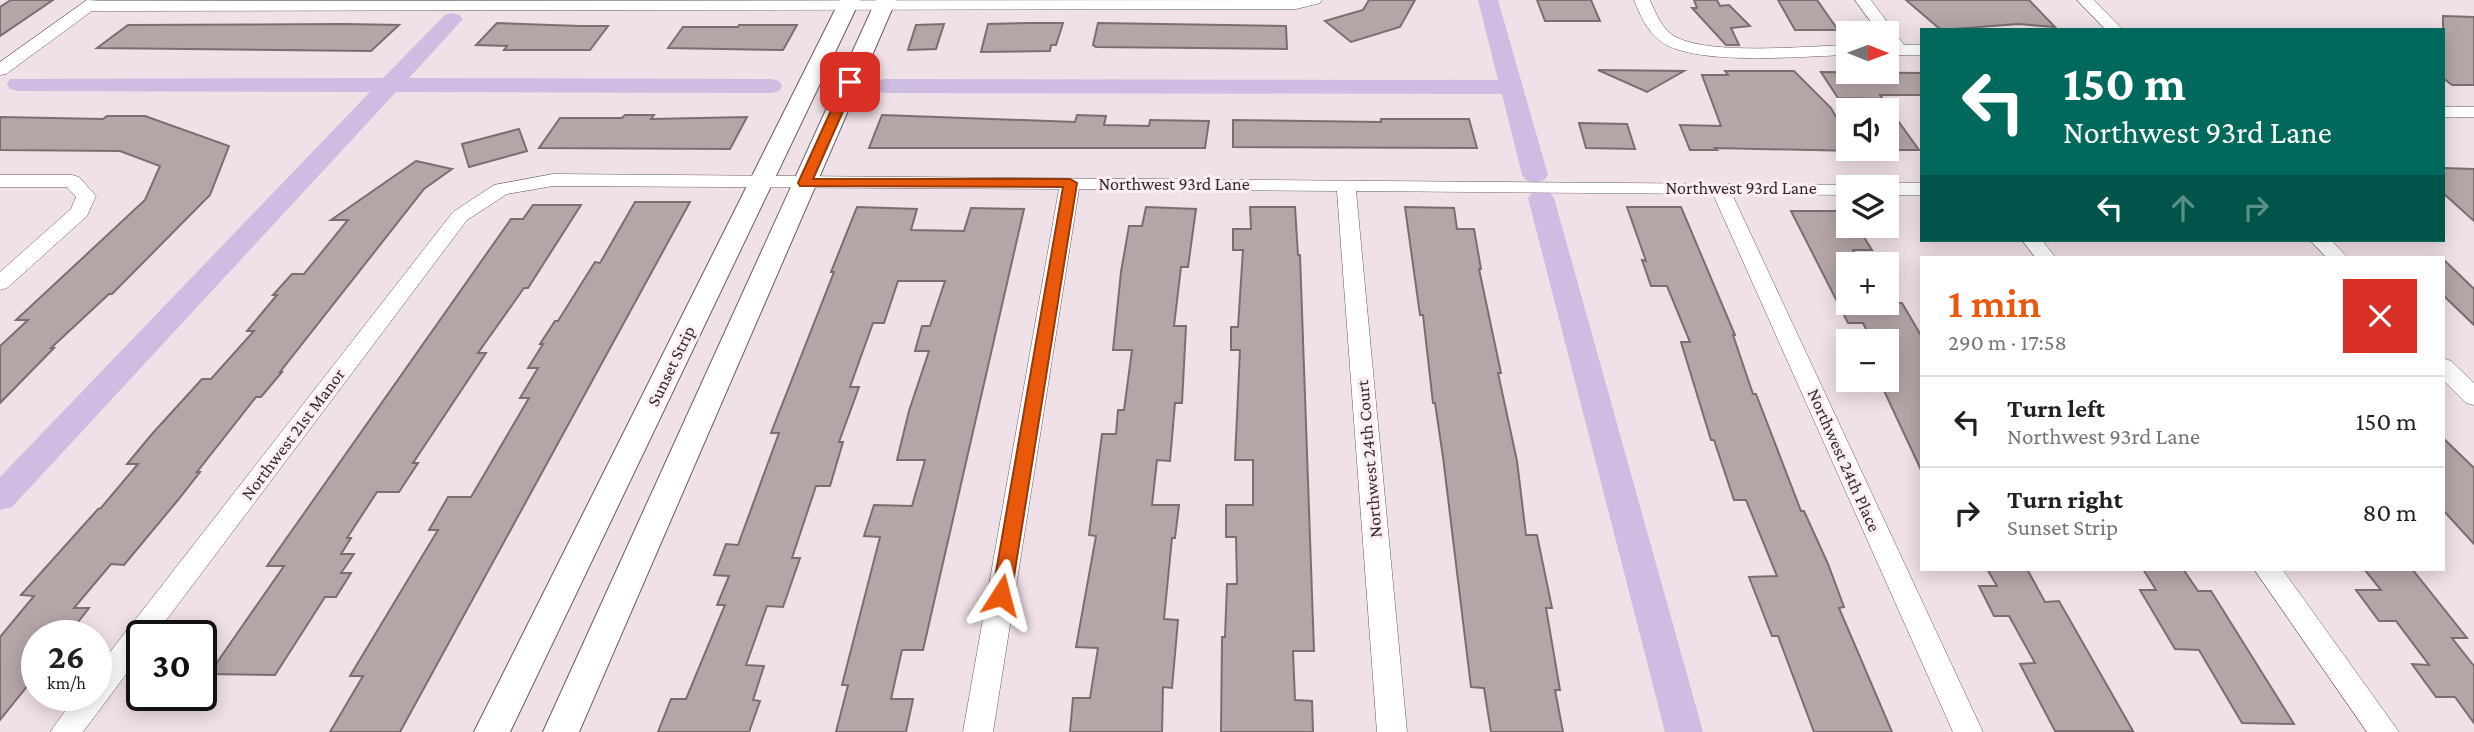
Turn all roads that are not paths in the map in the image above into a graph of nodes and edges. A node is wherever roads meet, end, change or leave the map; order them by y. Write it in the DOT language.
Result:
graph roads {
  1 [pos="1314,0"];
  2 [pos="1642,0"];
  3 [pos="1863,0"];
  4 [pos="2085,0"];
  5 [pos="628,2"];
  6 [pos="1112,2"];
  7 [pos="93,3"];
  8 [pos="318,3"];
  9 [pos="849,3"];
  10 [pos="885,3"];
  11 [pos="1876,21"];
  12 [pos="2113,28"];
  13 [pos="1836,50"];
  14 [pos="1899,50"];
  15 [pos="1920,50"];
  16 [pos="0,70"];
  17 [pos="2449,112"];
  18 [pos="2474,112"];
  19 [pos="2474,128"];
  20 [pos="0,181"];
  21 [pos="761,183"];
  22 [pos="805,183"];
  23 [pos="1070,183"];
  24 [pos="1346,185"];
  25 [pos="1720,188"];
  26 [pos="501,189"];
  27 [pos="1836,189"];
  28 [pos="1899,189"];
  29 [pos="1920,189"];
  30 [pos="2034,242"];
  31 [pos="2322,242"];
  32 [pos="2044,256"];
  33 [pos="2336,256"];
  34 [pos="0,283"];
  35 [pos="2445,368"];
  36 [pos="2474,397"];
  37 [pos="2268,571"];
  38 [pos="112,671"];
  39 [pos="81,711"];
  40 [pos="65,732"];
  41 [pos="492,732"];
  42 [pos="561,732"];
  43 [pos="978,732"];
  44 [pos="1392,732"];
  45 [pos="1968,732"];
  46 [pos="2384,732"];
  1 -- 6 [label="street"];
  2 -- 13 [label="street"];
  3 -- 11 [label="street"];
  4 -- 12 [label="street"];
  5 -- 8 [label="street"];
  5 -- 9 [label="street"];
  6 -- 10 [label="street"];
  7 -- 8 [label="street"];
  7 -- 16 [label="street"];
  9 -- 10 [label="street"];
  9 -- 21 [label="street, Sunset Strip"];
  10 -- 22 [label="street"];
  14 -- 15 [label="street"];
  17 -- 18 [label="street"];
  17 -- 19 [label="street"];
  20 -- 34 [label="street"];
  21 -- 22 [label="street, Northwest 93rd Lane"];
  21 -- 26 [label="street, Northwest 93rd Lane"];
  21 -- 41 [label="street, Sunset Strip"];
  22 -- 23 [label="street, Northwest 93rd Lane"];
  22 -- 42 [label="street"];
  23 -- 24 [label="street, Northwest 93rd Lane"];
  23 -- 43 [label="street"];
  24 -- 25 [label="street, Northwest 93rd Lane"];
  24 -- 44 [label="street, Northwest 24th Court"];
  25 -- 27 [label="street, Northwest 93rd Lane"];
  25 -- 45 [label="street, Northwest 24th Place"];
  26 -- 38 [label="street, Northwest 21st Manor"];
  28 -- 29 [label="street"];
  30 -- 32 [label="street"];
  31 -- 33 [label="street"];
  35 -- 36 [label="street"];
  37 -- 46 [label="street"];
  39 -- 40 [label="street, Northwest 21st Manor"];
}
